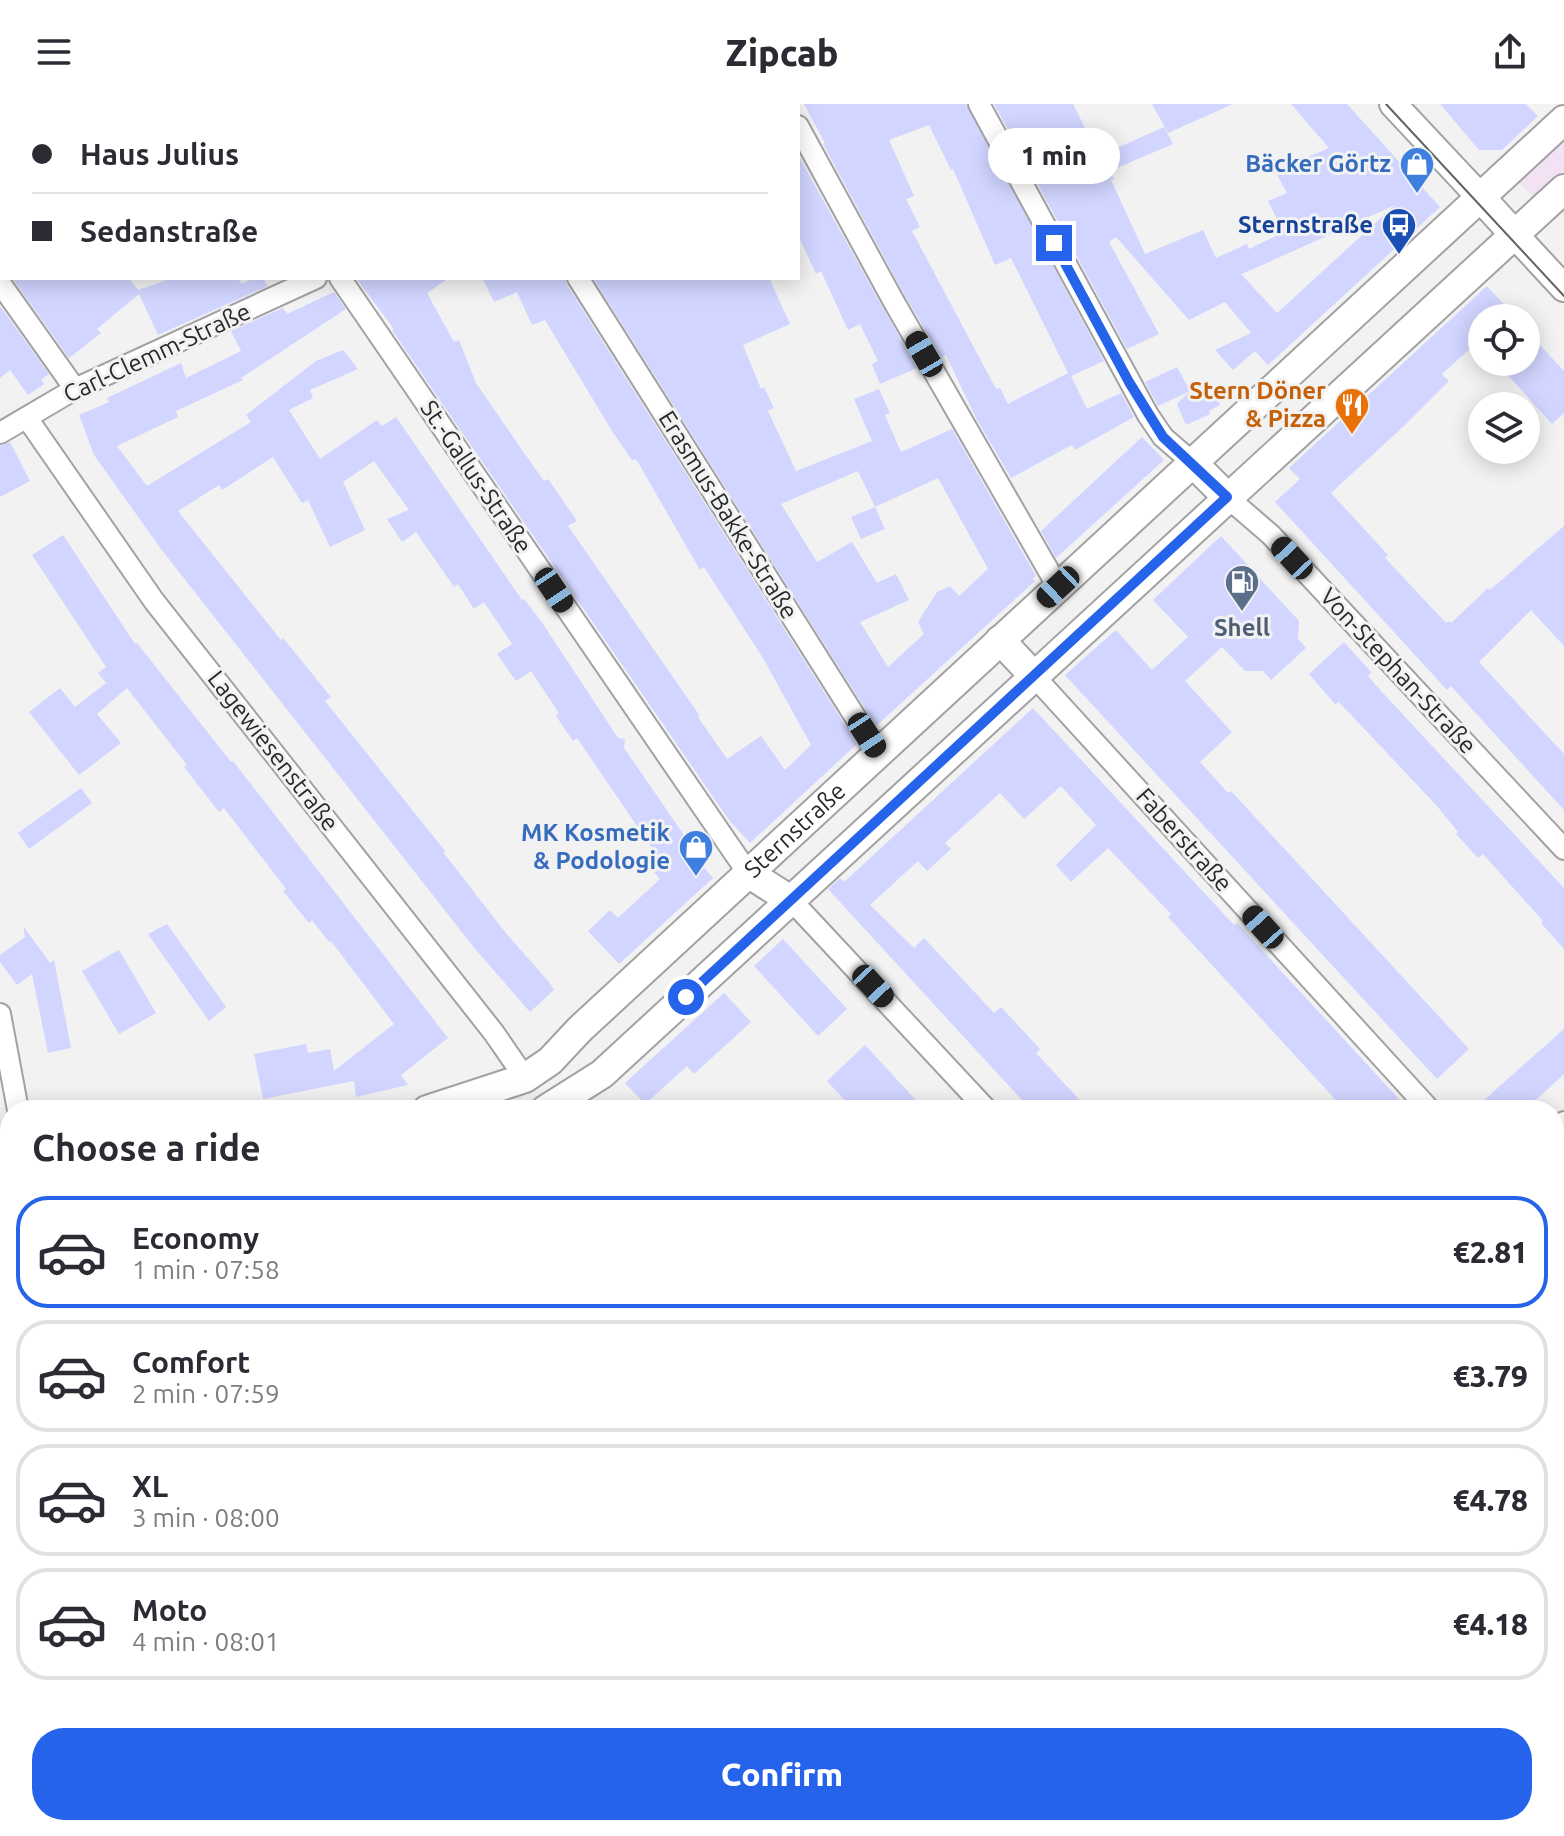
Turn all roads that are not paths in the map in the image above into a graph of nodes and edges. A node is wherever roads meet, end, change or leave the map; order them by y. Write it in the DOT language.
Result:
graph roads {
  1 [pos="979,104"];
  2 [pos="1393,104"];
  3 [pos="1564,120"];
  4 [pos="800,130"];
  5 [pos="1564,189"];
  6 [pos="1481,198"];
  7 [pos="1514,234"];
  8 [pos="312,280"];
  9 [pos="341,280"];
  10 [pos="579,280"];
  11 [pos="0,283"];
  12 [pos="1564,288"];
  13 [pos="75,389"];
  14 [pos="27,418"];
  15 [pos="0,433"];
  16 [pos="1192,462"];
  17 [pos="1227,497"];
  18 [pos="1058,587"];
  19 [pos="1000,640"];
  20 [pos="1034,676"];
  21 [pos="878,753"];
  22 [pos="1564,849"];
  23 [pos="748,873"];
  24 [pos="792,901"];
  25 [pos="0,1014"];
  26 [pos="525,1078"];
  27 [pos="16,1100"];
  28 [pos="458,1100"];
  29 [pos="541,1100"];
  30 [pos="561,1100"];
  31 [pos="978,1100"];
  32 [pos="1421,1100"];
  1 -- 16 [label="street"];
  2 -- 6 [label="street"];
  3 -- 6 [label="main road, Sternstraße"];
  4 -- 18 [label="street"];
  5 -- 7 [label="main road, Sternstraße"];
  6 -- 7 [label="main road"];
  6 -- 16 [label="main road, Sternstraße"];
  7 -- 12 [label="street"];
  7 -- 17 [label="main road, Sternstraße"];
  8 -- 13 [label="street, Carl-Clemm-Straße"];
  9 -- 23 [label="street, St.-Gallus-Straße"];
  10 -- 21 [label="street, Erasmus-Bakke-Straße"];
  11 -- 13 [label="street"];
  13 -- 14 [label="street, Carl-Clemm-Straße"];
  14 -- 15 [label="street, Carl-Clemm-Straße"];
  14 -- 26 [label="street, Lagewiesenstraße"];
  16 -- 17 [label="main road"];
  16 -- 18 [label="main road, Sternstraße"];
  17 -- 20 [label="main road, Sternstraße"];
  17 -- 22 [label="street, Von-Stephan-Straße"];
  18 -- 19 [label="main road, Sternstraße"];
  19 -- 20 [label="main road"];
  19 -- 21 [label="main road, Sternstraße"];
  20 -- 24 [label="main road, Sternstraße"];
  20 -- 32 [label="street, Faberstraße"];
  21 -- 23 [label="main road, Sternstraße"];
  23 -- 24 [label="main road"];
  23 -- 26 [label="main road, Sternstraße"];
  24 -- 30 [label="main road, Sternstraße"];
  24 -- 31 [label="street"];
  25 -- 27 [label="street"];
  26 -- 28 [label="main road, Sternstraße"];
  26 -- 29 [label="main road"];
}
